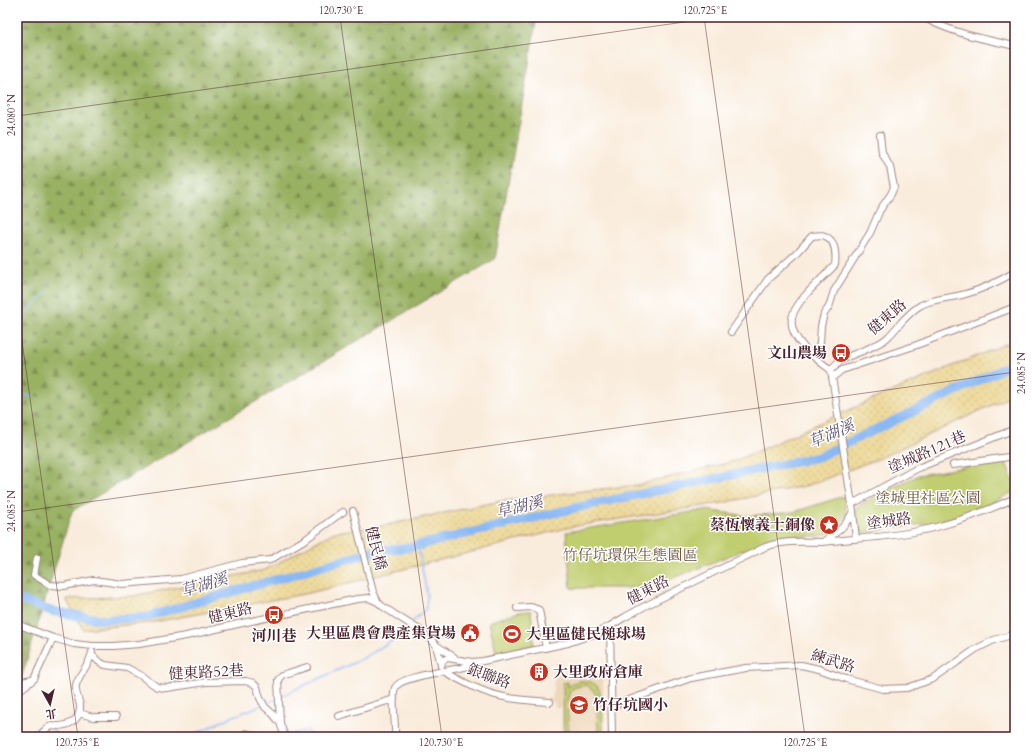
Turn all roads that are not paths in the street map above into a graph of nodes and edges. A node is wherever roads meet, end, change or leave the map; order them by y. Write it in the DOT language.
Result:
graph roads {
  1 [pos="924,17"];
  2 [pos="1015,46"];
  3 [pos="880,135"];
  4 [pos="1015,272"];
  5 [pos="1015,307"];
  6 [pos="731,332"];
  7 [pos="817,360"];
  8 [pos="831,370"];
  9 [pos="832,378"];
  10 [pos="1015,429"];
  11 [pos="1015,456"];
  12 [pos="953,465"];
  13 [pos="1015,498"];
  14 [pos="852,506"];
  15 [pos="353,511"];
  16 [pos="343,512"];
  17 [pos="856,539"];
  18 [pos="823,542"];
  19 [pos="37,558"];
  20 [pos="378,602"];
  21 [pos="517,608"];
  22 [pos="17,624"];
  23 [pos="610,626"];
  24 [pos="1015,634"];
  25 [pos="53,638"];
  26 [pos="436,645"];
  27 [pos="93,646"];
  28 [pos="546,648"];
  29 [pos="92,655"];
  30 [pos="451,659"];
  31 [pos="461,660"];
  32 [pos="483,662"];
  33 [pos="307,667"];
  34 [pos="443,667"];
  35 [pos="433,673"];
  36 [pos="34,680"];
  37 [pos="17,683"];
  38 [pos="17,692"];
  39 [pos="394,699"];
  40 [pos="550,702"];
  41 [pos="612,706"];
  42 [pos="79,713"];
  43 [pos="116,716"];
  44 [pos="339,716"];
  45 [pos="280,723"];
  46 [pos="246,733"];
  47 [pos="284,735"];
  48 [pos="42,737"];
  49 [pos="257,737"];
  50 [pos="395,737"];
  51 [pos="612,737"];
  1 -- 2 [label="street"];
  3 -- 7 [label="street"];
  4 -- 8 [label="street, 健東路"];
  5 -- 9 [label="street"];
  6 -- 7 [label="street"];
  7 -- 8 [label="street"];
  8 -- 9 [label="street"];
  9 -- 14 [label="street"];
  10 -- 14 [label="street, 塗城路121巷"];
  11 -- 12 [label="street"];
  13 -- 17 [label="street, 塗城路"];
  14 -- 17 [label="street"];
  14 -- 18 [label="street"];
  15 -- 20 [label="street, 健民橋"];
  16 -- 19 [label="street"];
  17 -- 18 [label="street, 健東路"];
  18 -- 23 [label="street, 健東路"];
  20 -- 26 [label="street, 健東路"];
  20 -- 27 [label="street, 健東路"];
  21 -- 28 [label="street"];
  22 -- 25 [label="street, 健東路"];
  23 -- 28 [label="street, 健東路"];
  23 -- 41 [label="street"];
  24 -- 41 [label="street, 練武路"];
  25 -- 27 [label="street, 健東路"];
  25 -- 36 [label="street"];
  26 -- 31 [label="street, 健東路"];
  26 -- 34 [label="street"];
  27 -- 29 [label="street"];
  28 -- 32 [label="street, 健東路"];
  29 -- 42 [label="street"];
  29 -- 45 [label="street, 健東路52巷"];
  30 -- 31 [label="street, 健東路"];
  30 -- 34 [label="street"];
  30 -- 34 [label="street"];
  31 -- 32 [label="street, 健東路"];
  32 -- 34 [label="street, 健東路"];
  33 -- 45 [label="street"];
  34 -- 35 [label="street, 健東路"];
  34 -- 35 [label="street"];
  34 -- 40 [label="street, 銀聯路"];
  35 -- 39 [label="street, 健東路"];
  36 -- 37 [label="street"];
  36 -- 38 [label="street"];
  39 -- 44 [label="street"];
  39 -- 50 [label="street"];
  41 -- 51 [label="street"];
  42 -- 43 [label="street"];
  42 -- 48 [label="street"];
  45 -- 47 [label="street"];
  46 -- 49 [label="street"];
}
